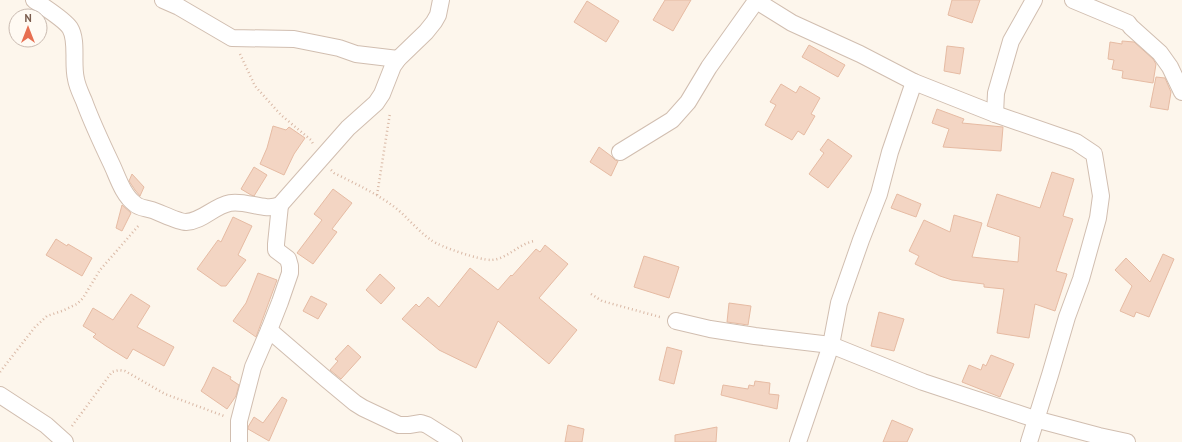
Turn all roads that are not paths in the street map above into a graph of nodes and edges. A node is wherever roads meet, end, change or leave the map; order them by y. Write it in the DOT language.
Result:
graph roads {
  1 [pos="34,0"];
  2 [pos="163,0"];
  3 [pos="440,0"];
  4 [pos="755,0"];
  5 [pos="1034,0"];
  6 [pos="1073,0"];
  7 [pos="398,59"];
  8 [pos="914,82"];
  9 [pos="1182,92"];
  10 [pos="995,114"];
  11 [pos="620,152"];
  12 [pos="280,205"];
  13 [pos="676,321"];
  14 [pos="269,330"];
  15 [pos="831,345"];
  16 [pos="0,395"];
  17 [pos="1035,419"];
  18 [pos="64,441"];
  19 [pos="239,442"];
  20 [pos="454,442"];
  21 [pos="798,442"];
  22 [pos="1028,442"];
  23 [pos="1127,442"];
  1 -- 12 [label="street"];
  2 -- 7 [label="street"];
  3 -- 7 [label="street"];
  4 -- 8 [label="street"];
  4 -- 11 [label="street"];
  5 -- 10 [label="street"];
  6 -- 9 [label="street"];
  7 -- 12 [label="street"];
  8 -- 10 [label="street"];
  8 -- 15 [label="street"];
  10 -- 17 [label="street"];
  12 -- 14 [label="street"];
  13 -- 15 [label="street"];
  14 -- 19 [label="street"];
  14 -- 20 [label="street"];
  15 -- 17 [label="street"];
  15 -- 21 [label="street"];
  16 -- 18 [label="street"];
  17 -- 22 [label="street"];
  17 -- 23 [label="street"];
}
